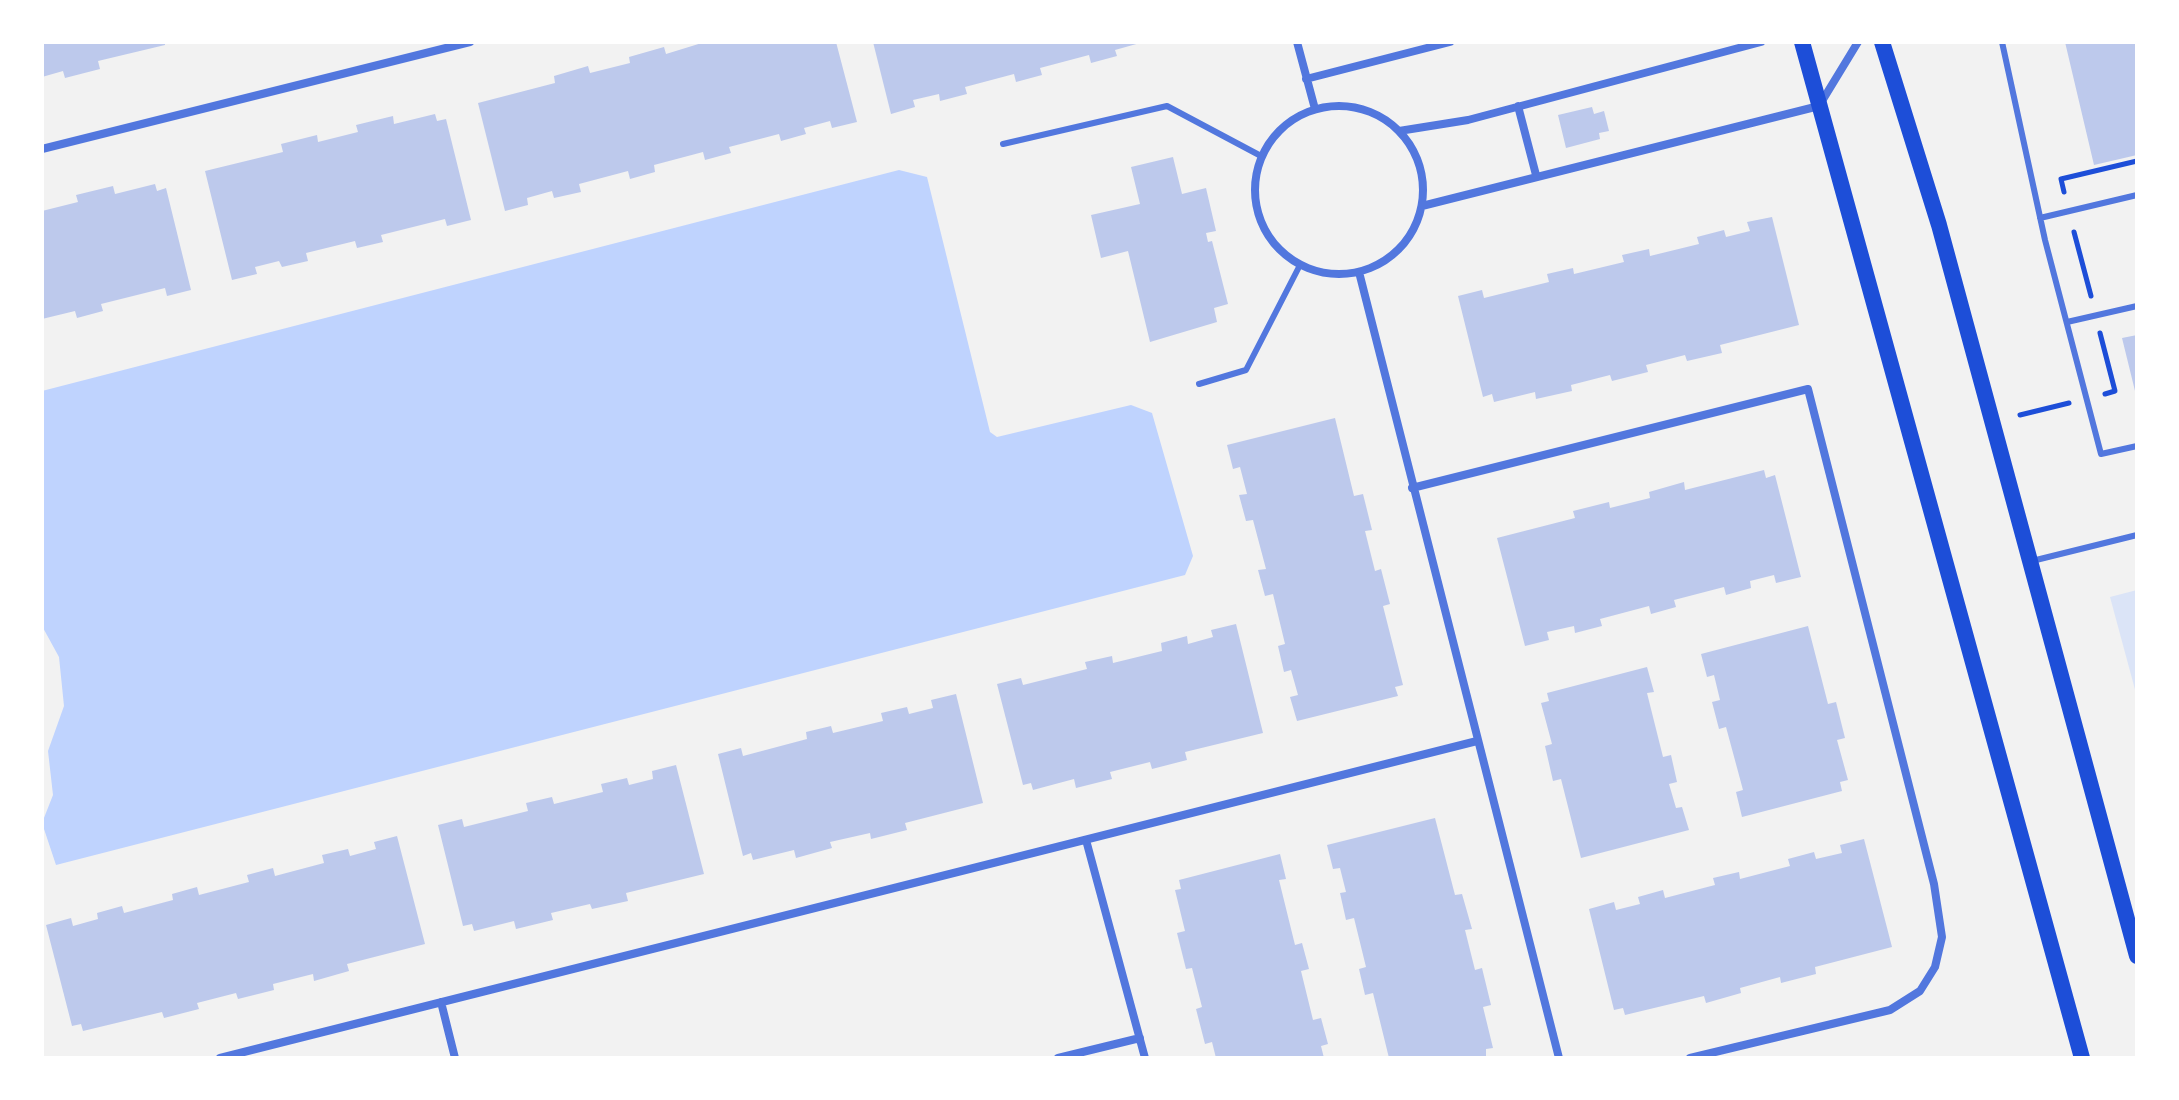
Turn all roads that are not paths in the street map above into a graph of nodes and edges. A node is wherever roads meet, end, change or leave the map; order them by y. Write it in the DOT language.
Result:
graph roads {
  1 [pos="470,42"];
  2 [pos="1297,42"];
  3 [pos="1450,42"];
  4 [pos="1761,42"];
  5 [pos="1802,42"];
  6 [pos="1858,42"];
  7 [pos="1882,42"];
  8 [pos="2002,42"];
  9 [pos="1306,79"];
  10 [pos="1518,106"];
  11 [pos="1819,106"];
  12 [pos="1315,109"];
  13 [pos="1399,131"];
  14 [pos="1003,144"];
  15 [pos="42,149"];
  16 [pos="1261,156"];
  17 [pos="1536,175"];
  18 [pos="2137,195"];
  19 [pos="1422,206"];
  20 [pos="2040,218"];
  21 [pos="1300,265"];
  22 [pos="1359,272"];
  23 [pos="2137,306"];
  24 [pos="2067,322"];
  25 [pos="1199,384"];
  26 [pos="2137,446"];
  27 [pos="1412,488"];
  28 [pos="2137,535"];
  29 [pos="2032,561"];
  30 [pos="1477,741"];
  31 [pos="1086,840"];
  32 [pos="2137,956"];
  33 [pos="441,1002"];
  34 [pos="1140,1038"];
  35 [pos="220,1058"];
  36 [pos="455,1058"];
  37 [pos="1058,1058"];
  38 [pos="1145,1058"];
  39 [pos="1559,1058"];
  40 [pos="1690,1058"];
  41 [pos="2082,1058"];
  1 -- 15 [label="street"];
  2 -- 9 [label="street"];
  3 -- 9 [label="street"];
  4 -- 10 [label="street"];
  5 -- 11 [label="main road"];
  6 -- 11 [label="street"];
  7 -- 29 [label="main road"];
  8 -- 20 [label="lane"];
  9 -- 12 [label="street"];
  10 -- 13 [label="street"];
  10 -- 17 [label="street"];
  11 -- 17 [label="street"];
  11 -- 41 [label="main road"];
  12 -- 13 [label="street"];
  12 -- 16 [label="street"];
  13 -- 19 [label="street"];
  14 -- 16 [label="lane"];
  16 -- 21 [label="street"];
  17 -- 19 [label="street"];
  18 -- 20 [label="lane"];
  19 -- 22 [label="street"];
  20 -- 24 [label="lane"];
  21 -- 22 [label="street"];
  21 -- 25 [label="lane"];
  22 -- 27 [label="street"];
  23 -- 24 [label="lane"];
  24 -- 26 [label="lane"];
  27 -- 30 [label="street"];
  27 -- 40 [label="street"];
  28 -- 29 [label="lane"];
  29 -- 32 [label="main road"];
  30 -- 31 [label="street"];
  30 -- 39 [label="street"];
  31 -- 33 [label="street"];
  31 -- 34 [label="street"];
  33 -- 35 [label="street"];
  33 -- 36 [label="street"];
  34 -- 37 [label="street"];
  34 -- 38 [label="street"];
}
